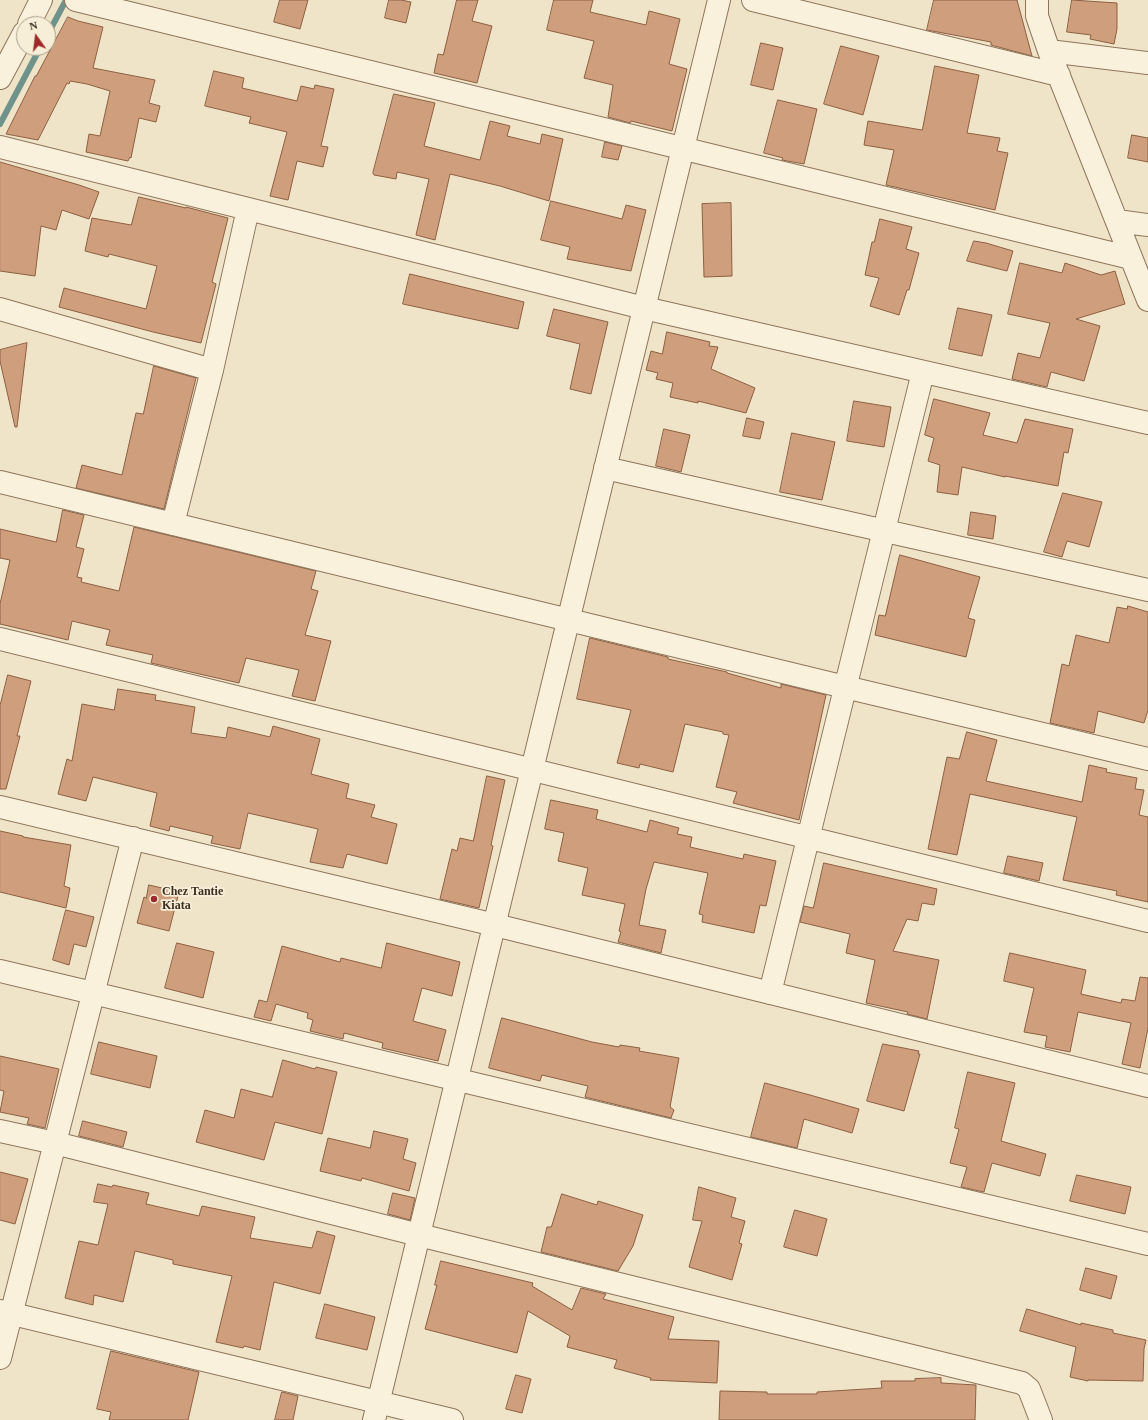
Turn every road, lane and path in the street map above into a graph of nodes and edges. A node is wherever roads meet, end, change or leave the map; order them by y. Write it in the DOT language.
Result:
graph roads {
  1 [pos="41,0"];
  2 [pos="76,0"];
  3 [pos="719,0"];
  4 [pos="753,0"];
  5 [pos="1037,0"];
  6 [pos="32,16"];
  7 [pos="16,47"];
  8 [pos="1049,51"];
  9 [pos="1148,63"];
  10 [pos="1059,75"];
  11 [pos="0,78"];
  12 [pos="0,146"];
  13 [pos="683,149"];
  14 [pos="248,209"];
  15 [pos="1116,221"];
  16 [pos="1148,225"];
  17 [pos="1131,258"];
  18 [pos="1148,300"];
  19 [pos="644,308"];
  20 [pos="0,309"];
  21 [pos="212,370"];
  22 [pos="922,372"];
  23 [pos="1148,423"];
  24 [pos="605,468"];
  25 [pos="0,482"];
  26 [pos="173,524"];
  27 [pos="884,531"];
  28 [pos="1148,590"];
  29 [pos="569,620"];
  30 [pos="0,639"];
  31 [pos="845,687"];
  32 [pos="1148,759"];
  33 [pos="532,769"];
  34 [pos="0,807"];
  35 [pos="808,837"];
  36 [pos="133,838"];
  37 [pos="1148,920"];
  38 [pos="494,925"];
  39 [pos="0,971"];
  40 [pos="93,993"];
  41 [pos="770,993"];
  42 [pos="457,1080"];
  43 [pos="1148,1086"];
  44 [pos="0,1130"];
  45 [pos="55,1143"];
  46 [pos="419,1235"];
  47 [pos="1148,1244"];
  48 [pos="6,1312"];
  49 [pos="0,1358"];
  50 [pos="376,1411"];
  51 [pos="452,1420"];
  52 [pos="1041,1420"];
  1 -- 6 [label="street"];
  2 -- 13 [label="street"];
  3 -- 13 [label="street"];
  4 -- 10 [label="street"];
  5 -- 8 [label="street"];
  7 -- 11 [label="street"];
  8 -- 9 [label="street"];
  8 -- 10 [label="street"];
  10 -- 15 [label="street"];
  12 -- 14 [label="street"];
  13 -- 17 [label="street"];
  13 -- 19 [label="street"];
  14 -- 19 [label="street"];
  14 -- 21 [label="street"];
  15 -- 16 [label="street"];
  15 -- 17 [label="street"];
  17 -- 18 [label="street"];
  19 -- 22 [label="street"];
  19 -- 24 [label="street"];
  20 -- 21 [label="street"];
  21 -- 26 [label="street"];
  22 -- 23 [label="street"];
  22 -- 27 [label="street"];
  24 -- 27 [label="street"];
  24 -- 29 [label="street"];
  25 -- 26 [label="street"];
  26 -- 29 [label="street"];
  27 -- 28 [label="street"];
  27 -- 31 [label="street"];
  29 -- 31 [label="street"];
  29 -- 33 [label="street"];
  30 -- 33 [label="street"];
  31 -- 32 [label="street"];
  31 -- 35 [label="street"];
  33 -- 35 [label="street"];
  33 -- 38 [label="street"];
  34 -- 36 [label="street"];
  35 -- 37 [label="street"];
  35 -- 41 [label="street"];
  36 -- 38 [label="street"];
  36 -- 40 [label="street"];
  38 -- 41 [label="street"];
  38 -- 42 [label="street"];
  39 -- 40 [label="street"];
  40 -- 42 [label="street"];
  40 -- 45 [label="street"];
  41 -- 43 [label="street"];
  42 -- 46 [label="street"];
  42 -- 47 [label="street"];
  44 -- 45 [label="street"];
  45 -- 46 [label="street"];
  45 -- 48 [label="street"];
  46 -- 50 [label="street"];
  46 -- 52 [label="street"];
  48 -- 49 [label="street"];
  48 -- 50 [label="street"];
  50 -- 51 [label="street"];
}
